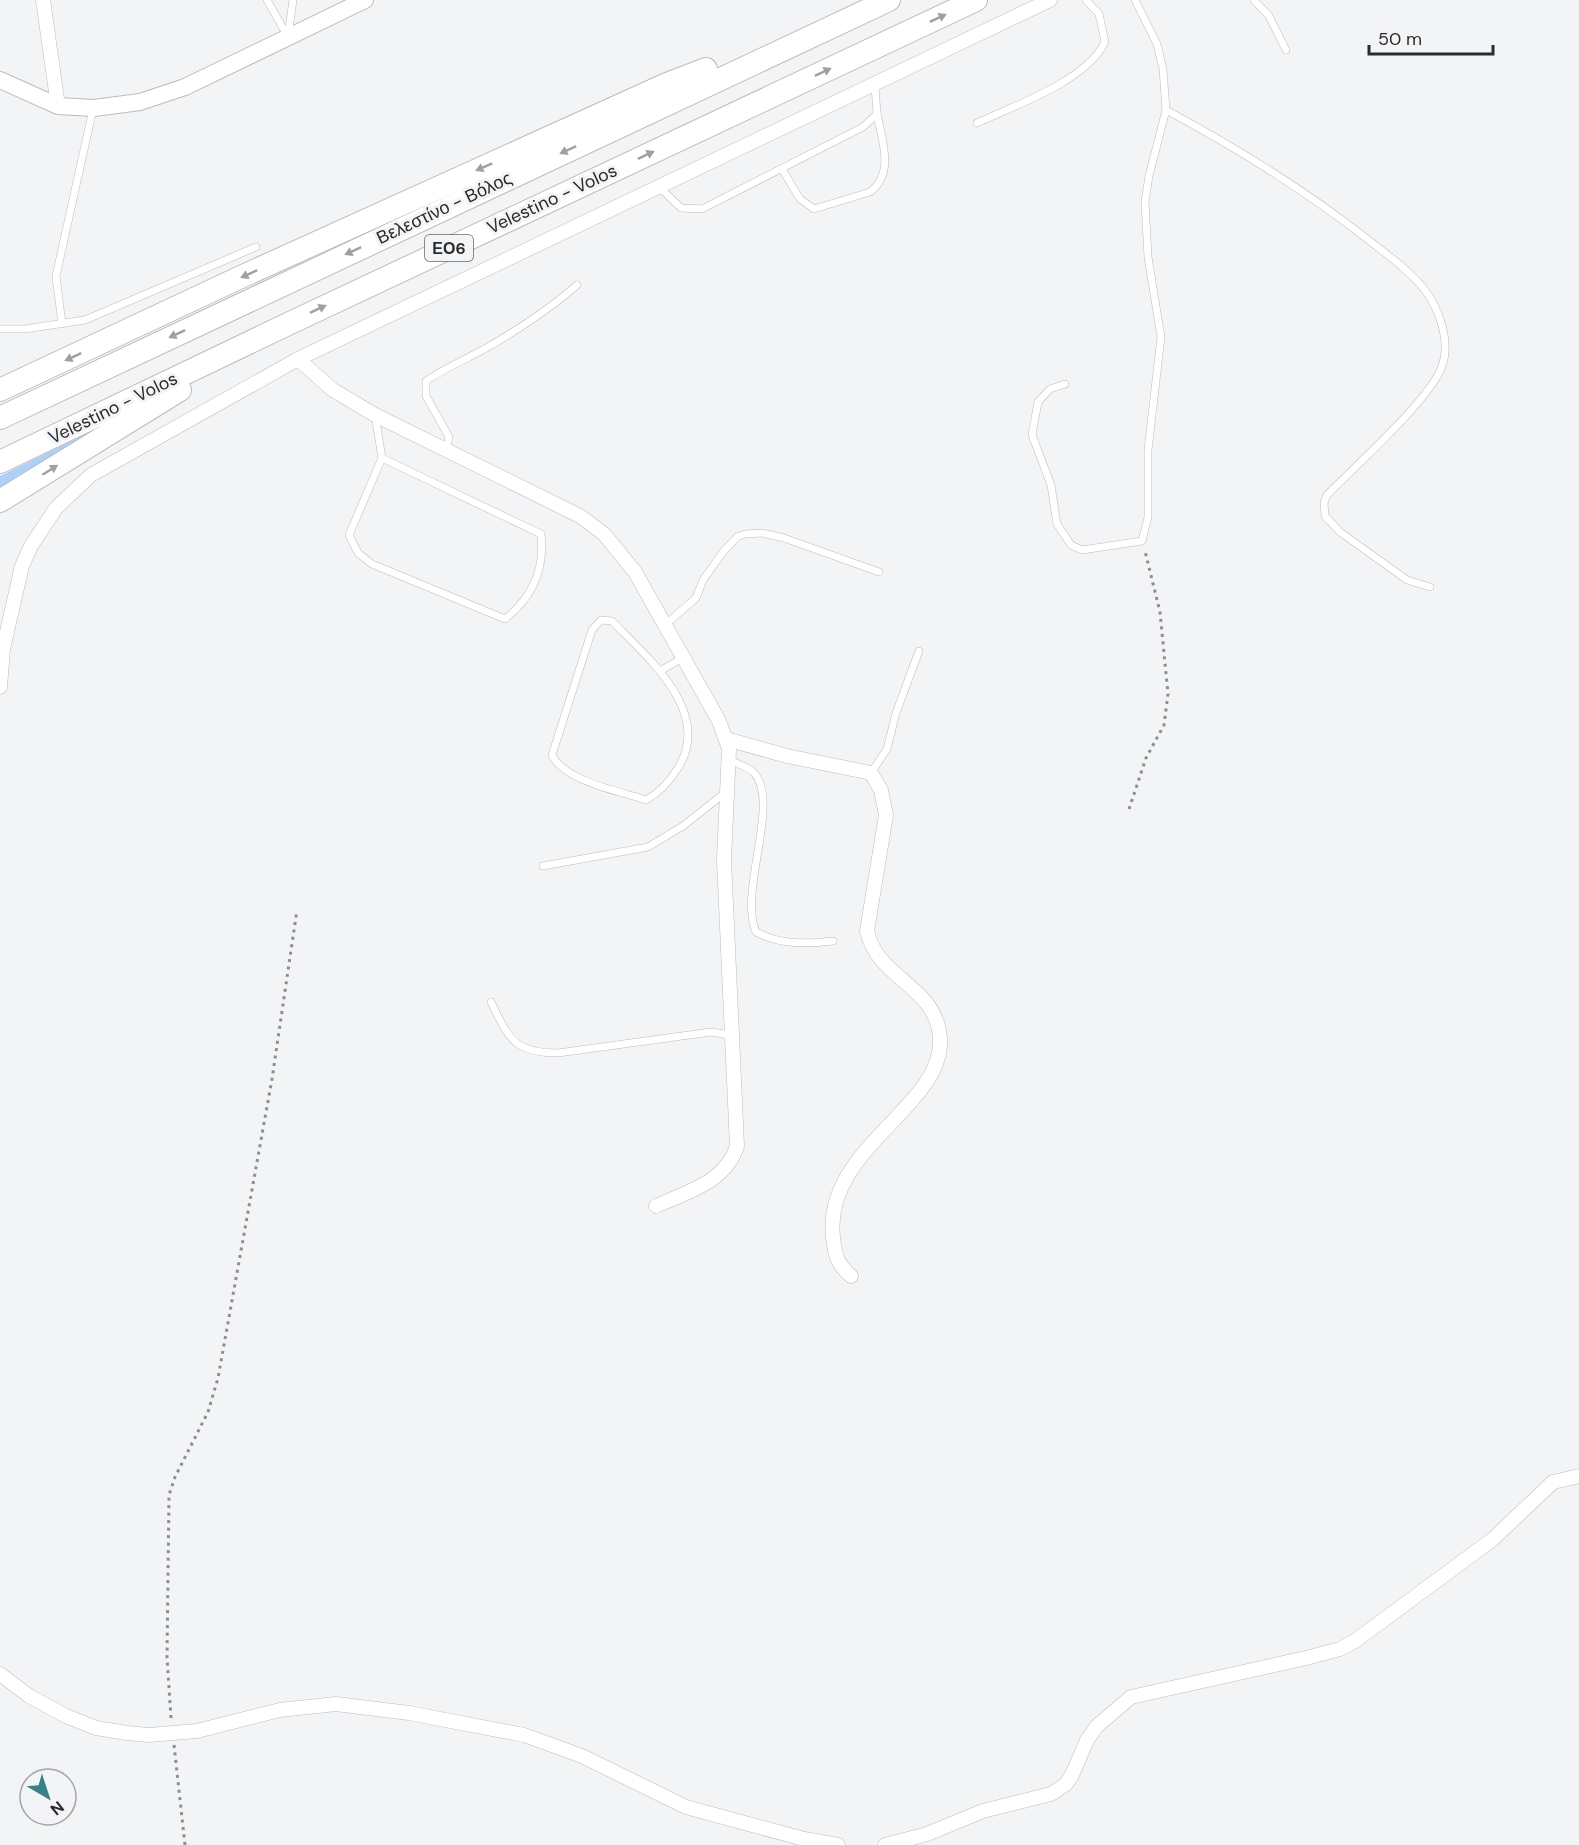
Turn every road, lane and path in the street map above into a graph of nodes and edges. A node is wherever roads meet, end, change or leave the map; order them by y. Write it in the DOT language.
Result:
graph roads {
  1 [pos="43,0"];
  2 [pos="267,0"];
  3 [pos="292,0"];
  4 [pos="365,0"];
  5 [pos="889,0"];
  6 [pos="976,0"];
  7 [pos="1050,0"];
  8 [pos="1086,0"];
  9 [pos="1135,0"];
  10 [pos="1254,0"];
  11 [pos="829,26"];
  12 [pos="288,37"];
  13 [pos="1286,50"];
  14 [pos="0,80"];
  15 [pos="875,86"];
  16 [pos="58,106"];
  17 [pos="94,108"];
  18 [pos="1166,110"];
  19 [pos="877,114"];
  20 [pos="977,123"];
  21 [pos="782,169"];
  22 [pos="660,188"];
  23 [pos="256,247"];
  24 [pos="577,285"];
  25 [pos="62,324"];
  26 [pos="288,324"];
  27 [pos="0,329"];
  28 [pos="298,359"];
  29 [pos="1065,384"];
  30 [pos="0,390"];
  31 [pos="375,415"];
  32 [pos="0,418"];
  33 [pos="446,451"];
  34 [pos="382,458"];
  35 [pos="0,462"];
  36 [pos="0,501"];
  37 [pos="1142,541"];
  38 [pos="879,572"];
  39 [pos="1430,587"];
  40 [pos="665,625"];
  41 [pos="919,651"];
  42 [pos="684,657"];
  43 [pos="660,670"];
  44 [pos="0,687"];
  45 [pos="726,739"];
  46 [pos="730,760"];
  47 [pos="871,773"];
  48 [pos="726,792"];
  49 [pos="1129,809"];
  50 [pos="543,866"];
  51 [pos="297,910"];
  52 [pos="833,941"];
  53 [pos="491,1002"];
  54 [pos="731,1038"];
  55 [pos="656,1206"];
  56 [pos="851,1276"];
  57 [pos="1579,1476"];
  58 [pos="0,1674"];
  59 [pos="172,1732"];
  60 [pos="185,1845"];
  61 [pos="838,1845"];
  62 [pos="885,1845"];
  1 -- 16 [label="street"];
  2 -- 12 [label="lane"];
  3 -- 12 [label="lane"];
  4 -- 12 [label="street"];
  5 -- 11 [label="highway, Βελεστίνο - Βόλος / ΕΟ6"];
  26 -- 6 [label="highway, Velestino - Volos / ΕΟ6, one-way"];
  7 -- 15 [label="street"];
  8 -- 20 [label="lane"];
  9 -- 18 [label="lane"];
  10 -- 13 [label="lane"];
  11 -- 30 [label="highway, one-way"];
  11 -- 32 [label="highway, Βελεστίνο - Βόλος / ΕΟ6, one-way"];
  12 -- 17 [label="street"];
  14 -- 16 [label="street"];
  15 -- 19 [label="lane"];
  15 -- 22 [label="street"];
  16 -- 17 [label="street"];
  17 -- 25 [label="lane"];
  18 -- 37 [label="lane"];
  18 -- 39 [label="lane"];
  19 -- 21 [label="lane"];
  19 -- 21 [label="lane"];
  21 -- 22 [label="lane"];
  22 -- 28 [label="street"];
  23 -- 25 [label="lane"];
  24 -- 33 [label="lane"];
  25 -- 27 [label="lane"];
  26 -- 35 [label="highway, Velestino - Volos / ΕΟ6"];
  36 -- 26 [label="highway, one-way"];
  28 -- 31 [label="street"];
  28 -- 44 [label="street"];
  29 -- 37 [label="lane"];
  31 -- 33 [label="street"];
  31 -- 34 [label="lane"];
  33 -- 40 [label="street"];
  34 -- 34 [label="lane"];
  37 -- 49 [label="path"];
  38 -- 40 [label="lane"];
  40 -- 42 [label="street"];
  41 -- 47 [label="lane"];
  42 -- 43 [label="lane"];
  42 -- 45 [label="street"];
  43 -- 43 [label="lane"];
  45 -- 46 [label="street"];
  45 -- 47 [label="street"];
  46 -- 48 [label="street"];
  46 -- 52 [label="lane"];
  47 -- 56 [label="street"];
  48 -- 50 [label="lane"];
  48 -- 54 [label="street"];
  51 -- 59 [label="path"];
  53 -- 54 [label="lane"];
  54 -- 55 [label="street"];
  57 -- 62 [label="street"];
  58 -- 59 [label="street"];
  59 -- 60 [label="path"];
  59 -- 61 [label="street"];
}
